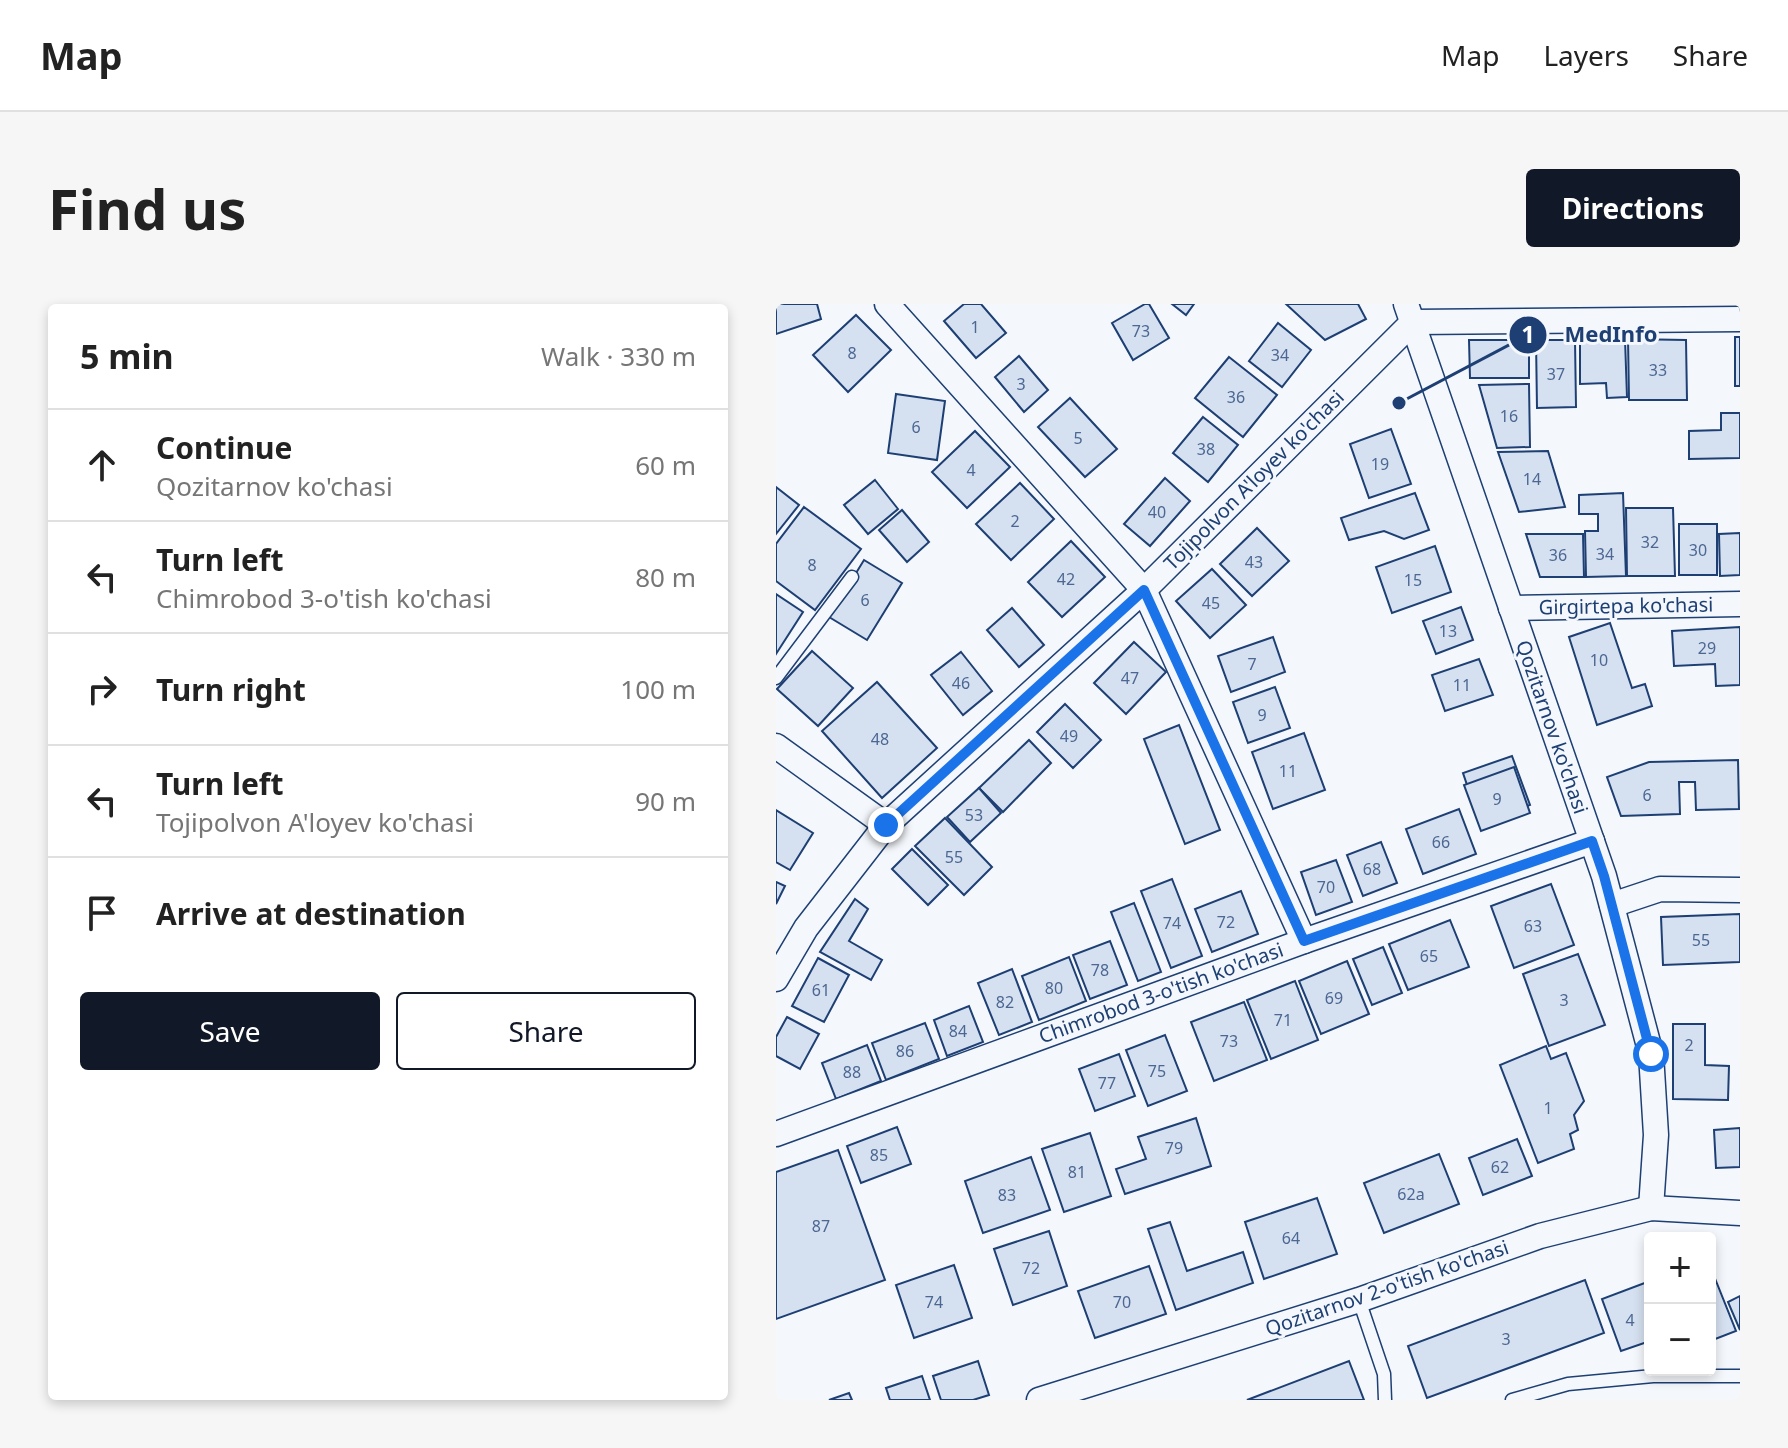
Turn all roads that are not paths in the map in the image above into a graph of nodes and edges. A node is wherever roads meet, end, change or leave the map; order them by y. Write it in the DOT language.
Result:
graph roads {
  1 [pos="887,304"];
  2 [pos="1409,313"];
  3 [pos="1740,319"];
  4 [pos="852,577"];
  5 [pos="1144,590"];
  6 [pos="1740,604"];
  7 [pos="1511,608"];
  8 [pos="776,678"];
  9 [pos="776,746"];
  10 [pos="886,825"];
  11 [pos="1592,841"];
  12 [pos="1740,890"];
  13 [pos="1612,905"];
  14 [pos="1304,941"];
  15 [pos="776,979"];
  16 [pos="776,1134"];
  17 [pos="1651,1208"];
  18 [pos="1740,1213"];
  19 [pos="1359,1300"];
  20 [pos="1740,1376"];
  21 [pos="1039,1400"];
  22 [pos="1385,1400"];
  23 [pos="1512,1400"];
  1 -- 5 [label="street"];
  2 -- 3 [label="street"];
  2 -- 5 [label="street, Tojipolvon A'loyev ko'chasi"];
  2 -- 7 [label="street, Qozitarnov ko'chasi"];
  4 -- 8 [label="lane"];
  5 -- 10 [label="street, Tojipolvon A'loyev ko'chasi"];
  5 -- 14 [label="street"];
  6 -- 7 [label="street, Girgirtepa ko'chasi"];
  7 -- 11 [label="street, Qozitarnov ko'chasi"];
  9 -- 10 [label="street"];
  10 -- 15 [label="street, Tojipolvon A'loyev ko'chasi"];
  11 -- 13 [label="street, Qozitarnov ko'chasi"];
  11 -- 14 [label="street, Chimrobod 3-o'tish ko'chasi"];
  12 -- 13 [label="street"];
  13 -- 17 [label="street, Qozitarnov ko'chasi"];
  14 -- 16 [label="street, Chimrobod 3-o'tish ko'chasi"];
  17 -- 18 [label="street, Qozitarnov 2-o'tish ko'chasi"];
  17 -- 19 [label="street, Qozitarnov 2-o'tish ko'chasi"];
  19 -- 21 [label="street, Qozitarnov 2-o'tish ko'chasi"];
  19 -- 22 [label="lane"];
  20 -- 23 [label="lane"];
}
